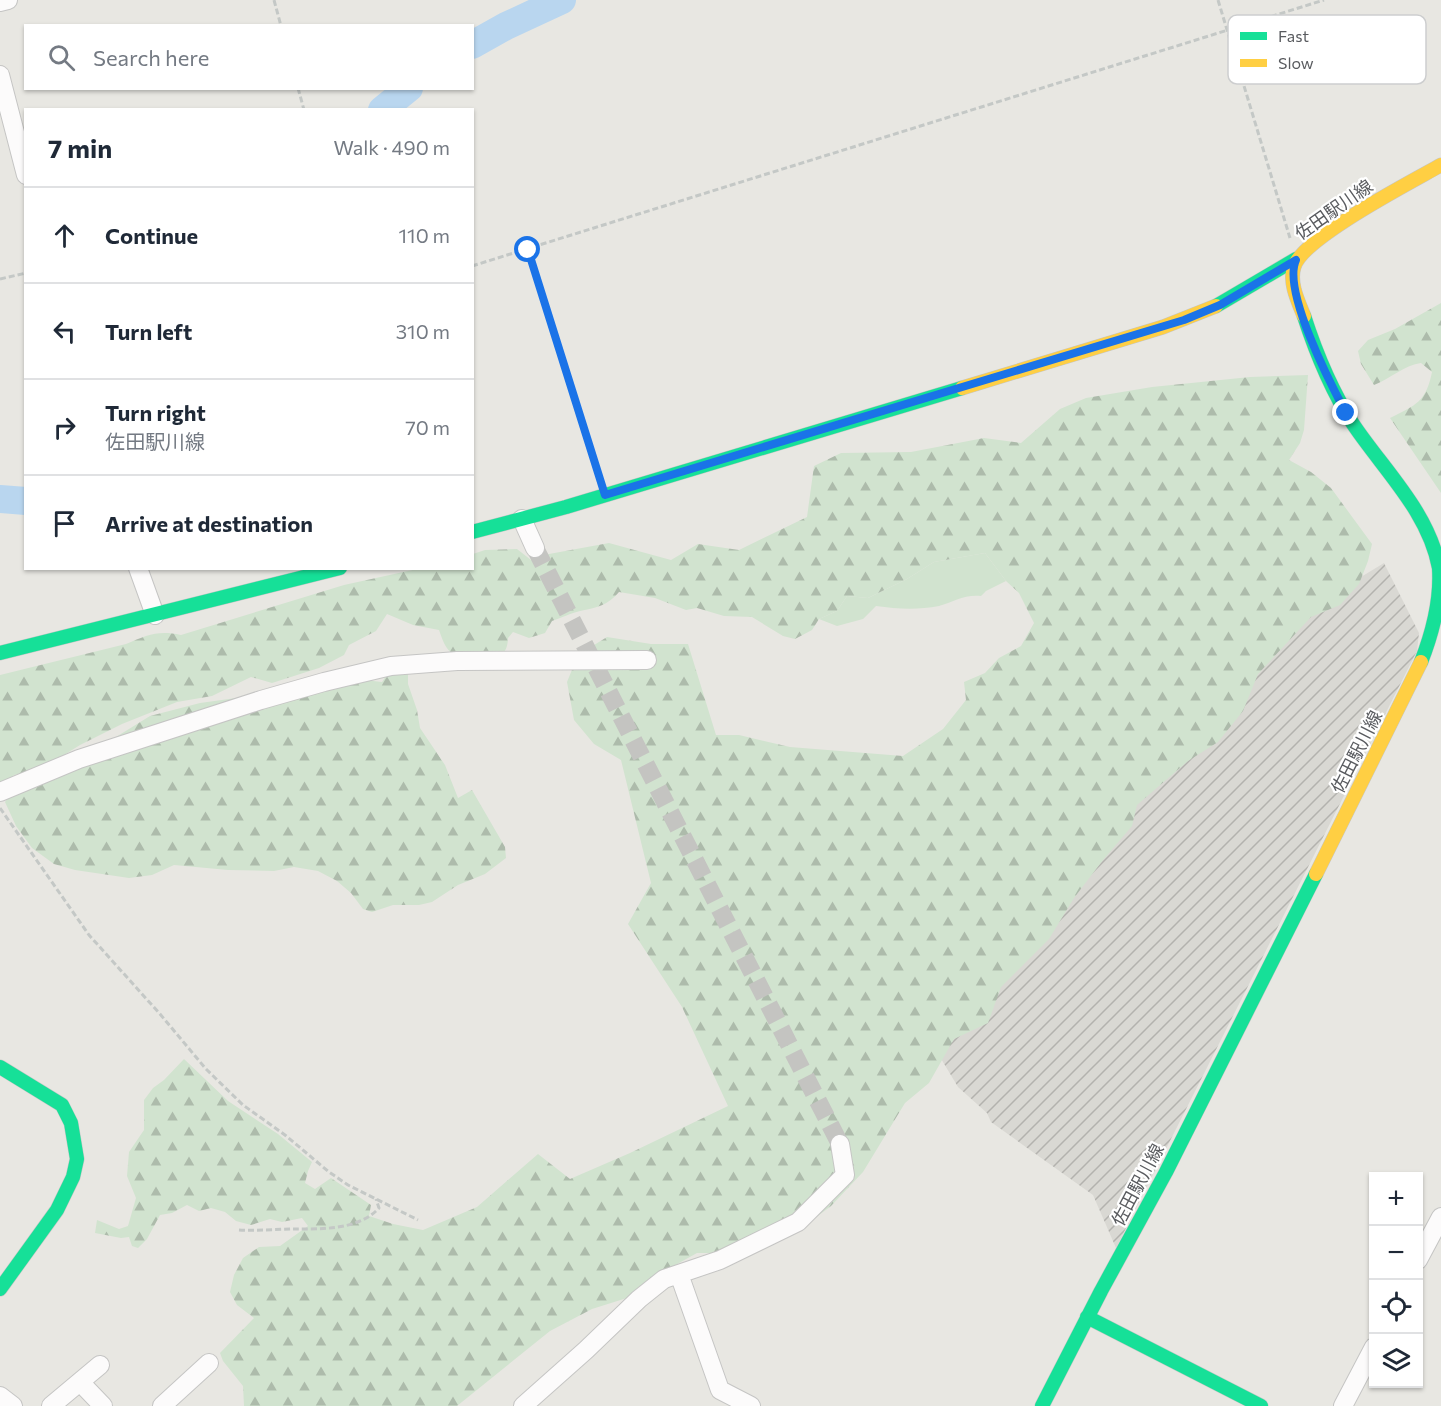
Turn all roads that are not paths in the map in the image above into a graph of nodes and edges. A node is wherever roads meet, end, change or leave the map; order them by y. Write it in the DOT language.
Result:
graph roads {
  1 [pos="8,0"];
  2 [pos="0,2"];
  3 [pos="0,75"];
  4 [pos="1441,165"];
  5 [pos="24,167"];
  6 [pos="1296,260"];
  7 [pos="522,519"];
  8 [pos="474,531"];
  9 [pos="535,548"];
  10 [pos="139,570"];
  11 [pos="332,570"];
  12 [pos="154,615"];
  13 [pos="0,653"];
  14 [pos="1433,656"];
  15 [pos="647,660"];
  16 [pos="0,792"];
  17 [pos="0,1067"];
  18 [pos="840,1144"];
  19 [pos="1441,1217"];
  20 [pos="1423,1252"];
  21 [pos="679,1274"];
  22 [pos="0,1289"];
  23 [pos="1087,1317"];
  24 [pos="1369,1357"];
  25 [pos="209,1363"];
  26 [pos="100,1365"];
  27 [pos="80,1382"];
  28 [pos="0,1396"];
  29 [pos="13,1406"];
  30 [pos="51,1406"];
  31 [pos="103,1406"];
  32 [pos="162,1406"];
  33 [pos="523,1406"];
  34 [pos="751,1406"];
  35 [pos="1042,1406"];
  36 [pos="1261,1406"];
  37 [pos="1343,1406"];
  1 -- 2 [label="street"];
  3 -- 5 [label="street"];
  4 -- 6 [label="street, 佐田駅川線"];
  6 -- 7 [label="street"];
  6 -- 14 [label="street, 佐田駅川線"];
  7 -- 8 [label="street"];
  7 -- 9 [label="street"];
  10 -- 12 [label="street"];
  11 -- 12 [label="street"];
  12 -- 13 [label="street"];
  14 -- 23 [label="street, 佐田駅川線"];
  15 -- 16 [label="street"];
  17 -- 22 [label="street"];
  18 -- 21 [label="street"];
  19 -- 20 [label="street"];
  21 -- 33 [label="street"];
  21 -- 34 [label="street"];
  23 -- 35 [label="street, 佐田駅川線"];
  23 -- 36 [label="street"];
  24 -- 37 [label="street"];
  25 -- 32 [label="street"];
  26 -- 27 [label="street"];
  27 -- 30 [label="street"];
  27 -- 31 [label="street"];
  28 -- 29 [label="street"];
}
